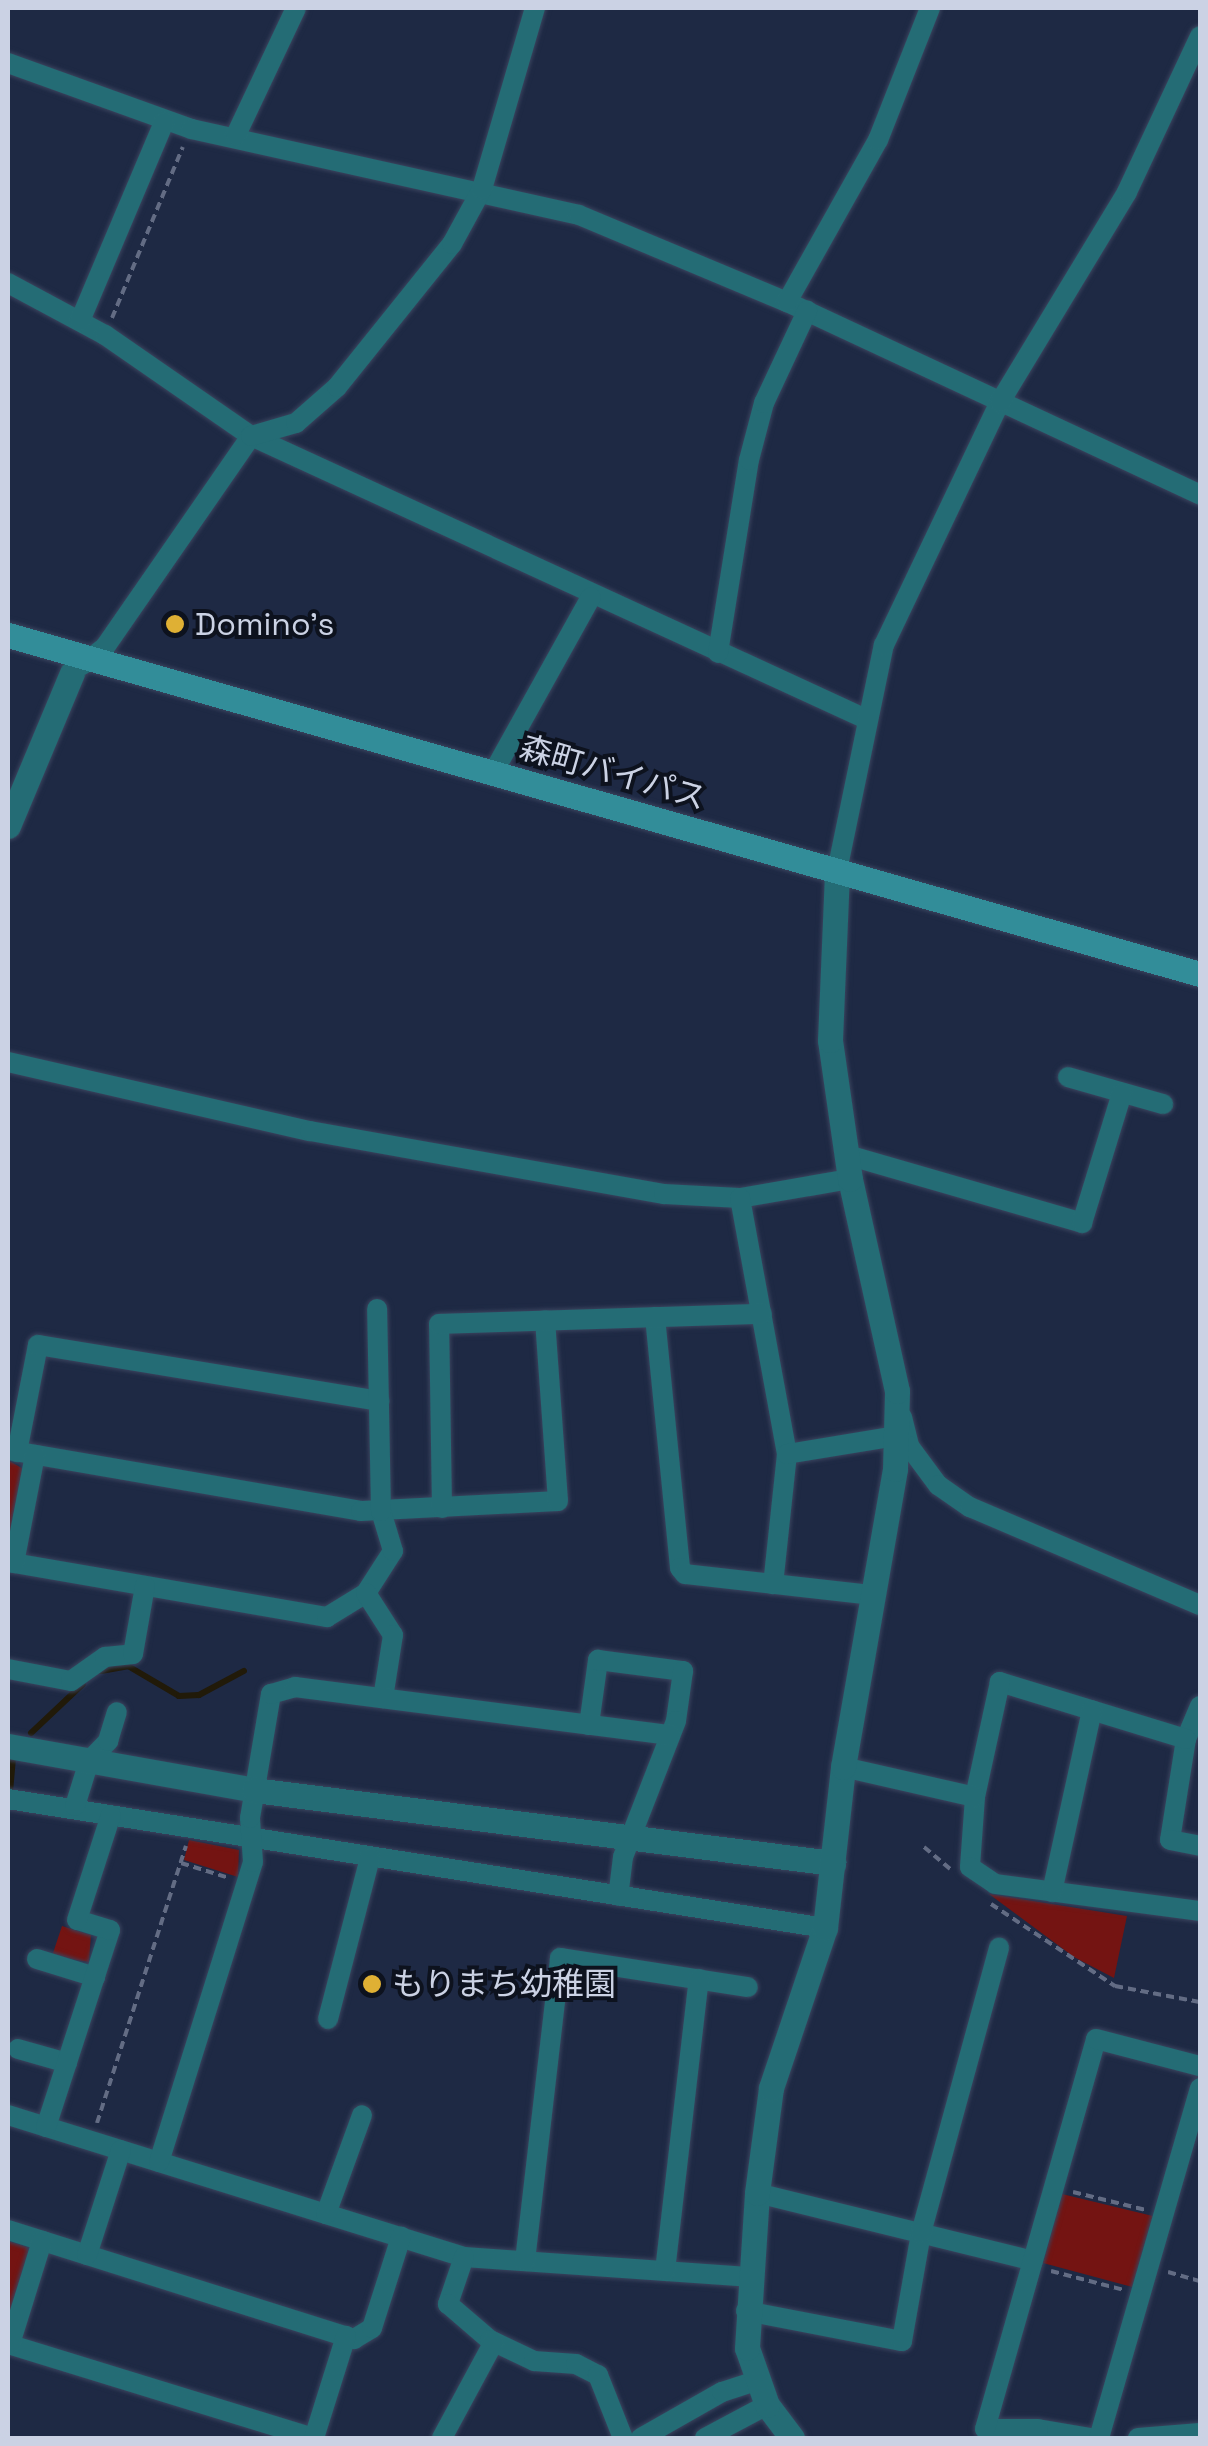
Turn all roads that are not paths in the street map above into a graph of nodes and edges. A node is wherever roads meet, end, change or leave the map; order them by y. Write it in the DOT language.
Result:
graph roads {
  1 [pos="296,8"];
  2 [pos="535,8"];
  3 [pos="930,8"];
  4 [pos="1200,36"];
  5 [pos="8,63"];
  6 [pos="164,122"];
  7 [pos="236,135"];
  8 [pos="482,189"];
  9 [pos="8,283"];
  10 [pos="797,306"];
  11 [pos="80,322"];
  12 [pos="1000,402"];
  13 [pos="251,436"];
  14 [pos="1200,496"];
  15 [pos="591,597"];
  16 [pos="8,634"];
  17 [pos="718,653"];
  18 [pos="81,666"];
  19 [pos="866,718"];
  20 [pos="492,773"];
  21 [pos="8,826"];
  22 [pos="837,871"];
  23 [pos="1200,974"];
  24 [pos="8,1062"];
  25 [pos="1068,1077"];
  26 [pos="1122,1093"];
  27 [pos="1163,1104"];
  28 [pos="848,1167"];
  29 [pos="740,1198"];
  30 [pos="377,1309"];
  31 [pos="762,1314"];
  32 [pos="656,1317"];
  33 [pos="545,1320"];
  34 [pos="896,1391"];
  35 [pos="379,1401"];
  36 [pos="896,1436"];
  37 [pos="20,1452"];
  38 [pos="788,1454"];
  39 [pos="442,1508"];
  40 [pos="381,1511"];
  41 [pos="11,1562"];
  42 [pos="774,1584"];
  43 [pos="145,1586"];
  44 [pos="366,1593"];
  45 [pos="872,1596"];
  46 [pos="1200,1605"];
  47 [pos="8,1670"];
  48 [pos="383,1698"];
  49 [pos="1200,1706"];
  50 [pos="1092,1710"];
  51 [pos="117,1712"];
  52 [pos="589,1725"];
  53 [pos="670,1735"];
  54 [pos="1186,1738"];
  55 [pos="8,1746"];
  56 [pos="89,1761"];
  57 [pos="843,1767"];
  58 [pos="254,1790"];
  59 [pos="974,1797"];
  60 [pos="8,1799"];
  61 [pos="75,1806"];
  62 [pos="111,1815"];
  63 [pos="252,1840"];
  64 [pos="629,1840"];
  65 [pos="1200,1846"];
  66 [pos="370,1858"];
  67 [pos="833,1863"];
  68 [pos="1052,1892"];
  69 [pos="618,1896"];
  70 [pos="1200,1911"];
  71 [pos="824,1928"];
  72 [pos="999,1948"];
  73 [pos="37,1959"];
  74 [pos="95,1977"];
  75 [pos="699,1980"];
  76 [pos="748,1987"];
  77 [pos="328,2019"];
  78 [pos="18,2049"];
  79 [pos="67,2063"];
  80 [pos="1200,2066"];
  81 [pos="1200,2088"];
  82 [pos="362,2114"];
  83 [pos="8,2115"];
  84 [pos="46,2127"];
  85 [pos="121,2150"];
  86 [pos="160,2162"];
  87 [pos="757,2193"];
  88 [pos="326,2214"];
  89 [pos="8,2230"];
  90 [pos="921,2233"];
  91 [pos="401,2237"];
  92 [pos="42,2241"];
  93 [pos="87,2255"];
  94 [pos="464,2257"];
  95 [pos="525,2261"];
  96 [pos="1032,2264"];
  97 [pos="666,2271"];
  98 [pos="748,2277"];
  99 [pos="746,2312"];
  100 [pos="346,2336"];
  101 [pos="494,2342"];
  102 [pos="9,2344"];
  103 [pos="758,2380"];
  104 [pos="767,2405"];
  105 [pos="1200,2433"];
  106 [pos="313,2438"];
  107 [pos="442,2438"];
  108 [pos="623,2438"];
  109 [pos="641,2438"];
  110 [pos="705,2438"];
  111 [pos="792,2438"];
  112 [pos="1091,2438"];
  113 [pos="1099,2438"];
  114 [pos="1138,2438"];
  1 -- 7 [label="street"];
  2 -- 8 [label="street"];
  3 -- 10 [label="street"];
  4 -- 12 [label="street"];
  5 -- 6 [label="street"];
  6 -- 7 [label="street"];
  6 -- 11 [label="street"];
  7 -- 8 [label="street"];
  8 -- 10 [label="street"];
  8 -- 13 [label="street"];
  9 -- 11 [label="street"];
  10 -- 12 [label="street"];
  10 -- 17 [label="street"];
  11 -- 13 [label="street"];
  12 -- 14 [label="street"];
  12 -- 19 [label="street"];
  13 -- 15 [label="street"];
  13 -- 18 [label="street"];
  15 -- 17 [label="street"];
  15 -- 20 [label="street"];
  16 -- 18 [label="main road, 森町バイパス"];
  17 -- 19 [label="street"];
  18 -- 20 [label="main road, 森町バイパス"];
  18 -- 21 [label="street"];
  19 -- 22 [label="street"];
  20 -- 22 [label="main road, 森町バイパス"];
  22 -- 23 [label="main road, 森町バイパス"];
  22 -- 28 [label="street"];
  24 -- 29 [label="street"];
  25 -- 26 [label="street"];
  26 -- 27 [label="street"];
  26 -- 28 [label="street"];
  28 -- 29 [label="street"];
  28 -- 34 [label="street"];
  29 -- 31 [label="street"];
  30 -- 35 [label="street"];
  31 -- 32 [label="street"];
  31 -- 38 [label="street"];
  32 -- 33 [label="street"];
  32 -- 42 [label="street"];
  33 -- 39 [label="street"];
  33 -- 39 [label="street"];
  34 -- 36 [label="street"];
  34 -- 46 [label="street"];
  35 -- 37 [label="street"];
  35 -- 40 [label="street"];
  36 -- 38 [label="street"];
  36 -- 45 [label="street"];
  37 -- 40 [label="street"];
  37 -- 41 [label="street"];
  38 -- 42 [label="street"];
  39 -- 40 [label="street"];
  40 -- 44 [label="street"];
  41 -- 43 [label="street"];
  42 -- 45 [label="street"];
  43 -- 44 [label="street"];
  43 -- 47 [label="street"];
  44 -- 48 [label="street"];
  45 -- 57 [label="street"];
  48 -- 52 [label="street"];
  48 -- 58 [label="street"];
  49 -- 54 [label="street"];
  50 -- 54 [label="street"];
  50 -- 59 [label="street"];
  50 -- 68 [label="street"];
  51 -- 56 [label="street"];
  52 -- 53 [label="street"];
  52 -- 53 [label="street"];
  53 -- 64 [label="street"];
  54 -- 65 [label="street"];
  55 -- 56 [label="street"];
  56 -- 58 [label="street"];
  56 -- 61 [label="street"];
  57 -- 59 [label="street"];
  57 -- 67 [label="street"];
  58 -- 63 [label="street"];
  58 -- 64 [label="street"];
  59 -- 68 [label="street"];
  60 -- 61 [label="street"];
  61 -- 62 [label="street"];
  62 -- 63 [label="street"];
  62 -- 74 [label="street"];
  63 -- 66 [label="street"];
  63 -- 86 [label="street"];
  64 -- 67 [label="street"];
  64 -- 69 [label="street"];
  66 -- 69 [label="street"];
  66 -- 77 [label="street"];
  67 -- 71 [label="street"];
  68 -- 70 [label="street"];
  69 -- 71 [label="street"];
  71 -- 87 [label="street"];
  72 -- 90 [label="street"];
  73 -- 74 [label="street"];
  74 -- 79 [label="street"];
  75 -- 76 [label="street"];
  75 -- 95 [label="street"];
  75 -- 97 [label="street"];
  78 -- 79 [label="street"];
  79 -- 84 [label="street"];
  80 -- 96 [label="street"];
  81 -- 113 [label="street"];
  82 -- 88 [label="street"];
  83 -- 84 [label="street"];
  84 -- 85 [label="street"];
  85 -- 86 [label="street"];
  85 -- 93 [label="street"];
  86 -- 88 [label="street"];
  87 -- 90 [label="street"];
  87 -- 98 [label="street"];
  88 -- 91 [label="street"];
  89 -- 92 [label="street"];
  90 -- 96 [label="street"];
  90 -- 99 [label="street"];
  91 -- 94 [label="street"];
  91 -- 100 [label="street"];
  92 -- 93 [label="street"];
  92 -- 102 [label="street"];
  93 -- 100 [label="street"];
  94 -- 95 [label="street"];
  94 -- 101 [label="street"];
  95 -- 97 [label="street"];
  96 -- 112 [label="street"];
  97 -- 98 [label="street"];
  98 -- 99 [label="street"];
  99 -- 103 [label="street"];
  100 -- 106 [label="street"];
  101 -- 107 [label="street"];
  101 -- 108 [label="street"];
  102 -- 106 [label="street"];
  103 -- 104 [label="street"];
  103 -- 109 [label="street"];
  104 -- 110 [label="street"];
  104 -- 111 [label="street"];
  105 -- 114 [label="street"];
}
